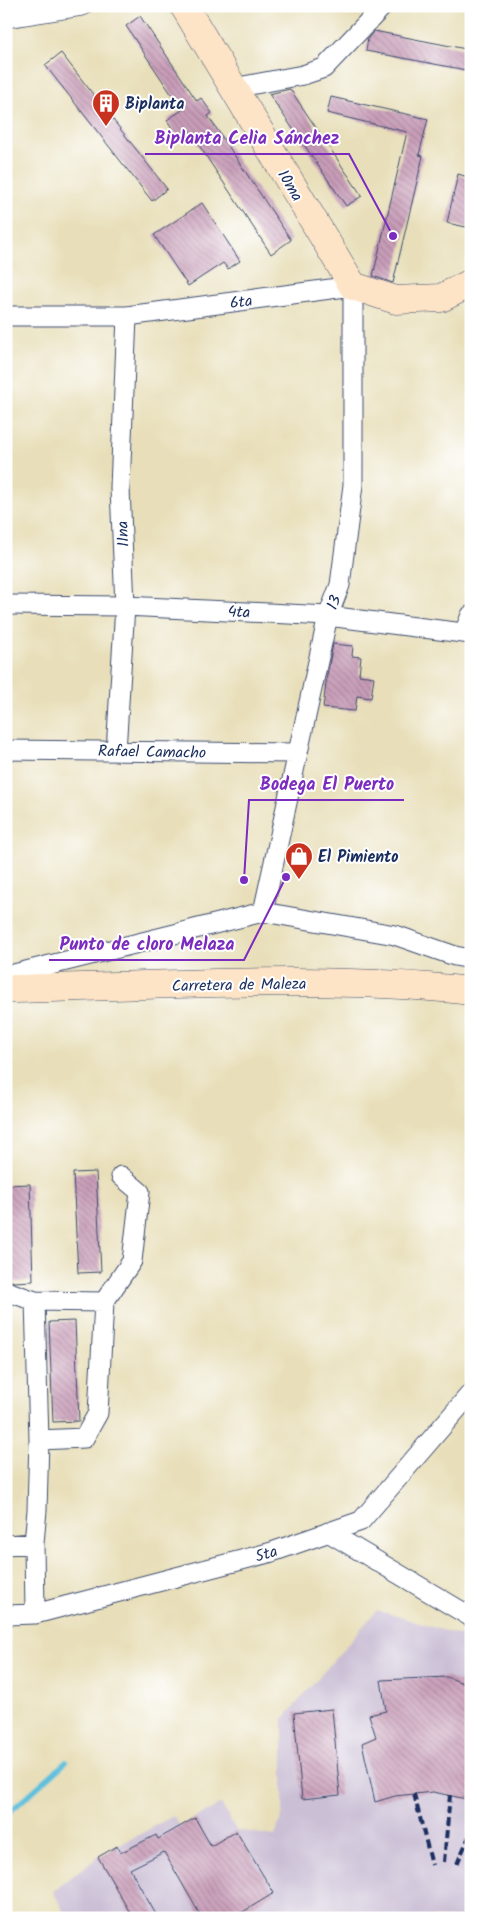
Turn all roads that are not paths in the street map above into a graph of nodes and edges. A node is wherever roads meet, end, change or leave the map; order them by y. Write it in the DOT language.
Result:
graph roads {
  1 [pos="82,6"];
  2 [pos="184,6"];
  3 [pos="383,6"];
  4 [pos="6,18"];
  5 [pos="233,88"];
  6 [pos="471,283"];
  7 [pos="353,286"];
  8 [pos="6,316"];
  9 [pos="127,316"];
  10 [pos="6,605"];
  11 [pos="125,606"];
  12 [pos="471,615"];
  13 [pos="328,616"];
  14 [pos="467,633"];
  15 [pos="6,750"];
  16 [pos="116,751"];
  17 [pos="297,753"];
  18 [pos="263,912"];
  19 [pos="471,959"];
  20 [pos="6,976"];
  21 [pos="6,989"];
  22 [pos="471,991"];
  23 [pos="120,1176"];
  24 [pos="6,1290"];
  25 [pos="35,1301"];
  26 [pos="104,1302"];
  27 [pos="471,1394"];
  28 [pos="39,1440"];
  29 [pos="328,1532"];
  30 [pos="34,1543"];
  31 [pos="6,1545"];
  32 [pos="35,1614"];
  33 [pos="6,1615"];
  34 [pos="471,1617"];
  1 -- 4 [label="street"];
  2 -- 5 [label="main road, 10ma"];
  3 -- 5 [label="street"];
  5 -- 7 [label="main road, 10ma"];
  6 -- 7 [label="main road, 6ta"];
  7 -- 9 [label="street, 6ta"];
  7 -- 13 [label="street, 13"];
  8 -- 9 [label="street, 6ta"];
  9 -- 11 [label="street, 11na"];
  10 -- 11 [label="street, 4ta"];
  11 -- 13 [label="street, 4ta"];
  11 -- 16 [label="street, 11na"];
  12 -- 14 [label="street"];
  13 -- 14 [label="street, 4ta"];
  13 -- 17 [label="street, 13"];
  15 -- 16 [label="street, Rafael Camacho"];
  16 -- 17 [label="street, Rafael Camacho"];
  17 -- 18 [label="street, 13"];
  18 -- 19 [label="street"];
  18 -- 20 [label="street"];
  21 -- 22 [label="main road, Carretera de Maleza"];
  23 -- 26 [label="street"];
  24 -- 25 [label="street"];
  25 -- 26 [label="street"];
  25 -- 28 [label="street"];
  26 -- 28 [label="street"];
  27 -- 29 [label="street, 5ta"];
  28 -- 30 [label="street"];
  29 -- 32 [label="street, 5ta"];
  29 -- 34 [label="street"];
  30 -- 31 [label="street"];
  30 -- 32 [label="street"];
  32 -- 33 [label="street, 5ta"];
}
